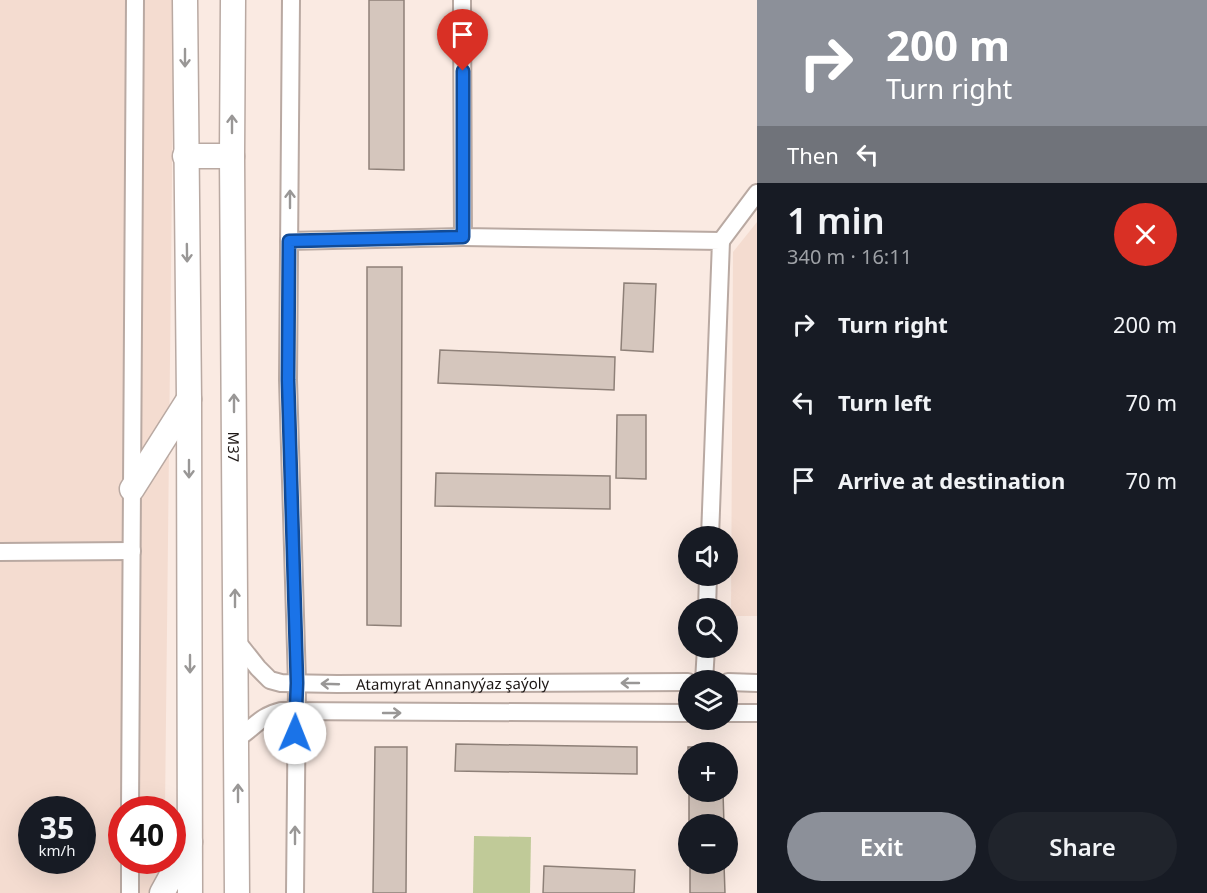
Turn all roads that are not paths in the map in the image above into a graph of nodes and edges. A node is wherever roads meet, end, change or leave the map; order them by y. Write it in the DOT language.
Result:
graph roads {
  1 [pos="135,0"];
  2 [pos="185,0"];
  3 [pos="233,0"];
  4 [pos="291,0"];
  5 [pos="462,0"];
  6 [pos="185,156"];
  7 [pos="232,156"];
  8 [pos="757,193"];
  9 [pos="463,237"];
  10 [pos="289,241"];
  11 [pos="721,241"];
  12 [pos="189,399"];
  13 [pos="132,489"];
  14 [pos="710,526"];
  15 [pos="132,551"];
  16 [pos="0,552"];
  17 [pos="235,639"];
  18 [pos="678,682"];
  19 [pos="738,682"];
  20 [pos="757,682"];
  21 [pos="297,683"];
  22 [pos="295,710"];
  23 [pos="678,713"];
  24 [pos="738,713"];
  25 [pos="757,713"];
  26 [pos="238,738"];
  27 [pos="130,796"];
  28 [pos="191,840"];
  29 [pos="130,874"];
  30 [pos="130,893"];
  31 [pos="162,893"];
  32 [pos="190,893"];
  33 [pos="237,893"];
  34 [pos="295,893"];
  1 -- 13 [label="street"];
  2 -- 6 [label="highway, one-way"];
  7 -- 3 [label="highway, M37 / M37, one-way"];
  10 -- 4 [label="street, one-way"];
  5 -- 9 [label="street"];
  6 -- 7 [label="highway"];
  6 -- 12 [label="highway, one-way"];
  17 -- 7 [label="highway, M37 / M37, one-way"];
  8 -- 11 [label="street"];
  9 -- 10 [label="street"];
  9 -- 11 [label="street"];
  10 -- 21 [label="street"];
  11 -- 14 [label="street"];
  12 -- 13 [label="highway"];
  12 -- 28 [label="highway, one-way"];
  13 -- 15 [label="street"];
  15 -- 16 [label="street"];
  15 -- 27 [label="street"];
  17 -- 21 [label="street, Atamyrat Annanyýaz şaýoly"];
  17 -- 26 [label="highway, M37 / M37"];
  18 -- 21 [label="street, Atamyrat Annanyýaz şaýoly, one-way"];
  19 -- 20 [label="street"];
  21 -- 22 [label="street"];
  22 -- 23 [label="street, Atamyrat Annanyýaz şaýoly, one-way"];
  22 -- 26 [label="street, Atamyrat Annanyýaz şaýoly"];
  34 -- 22 [label="street, one-way"];
  24 -- 25 [label="street"];
  33 -- 26 [label="highway, M37 / M37, one-way"];
  28 -- 31 [label="highway"];
  28 -- 32 [label="highway"];
  29 -- 30 [label="street"];
}
